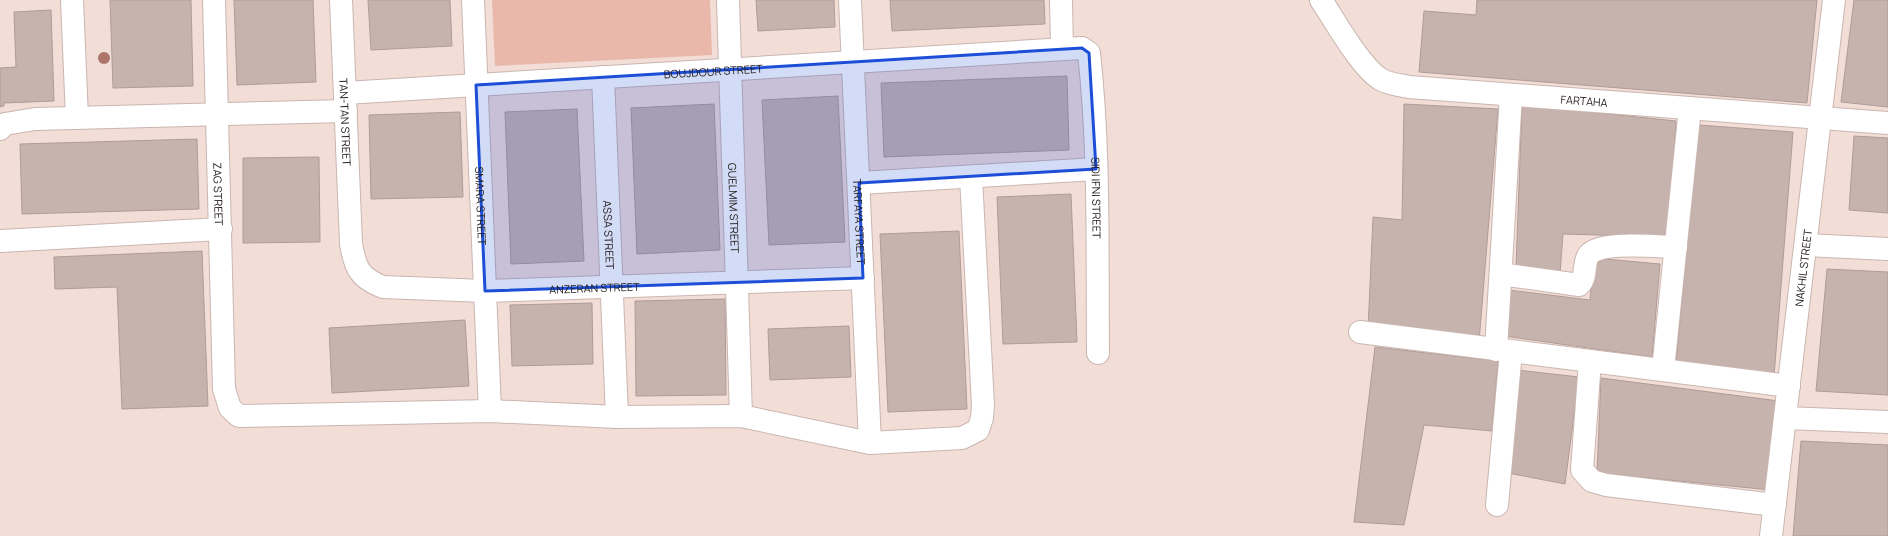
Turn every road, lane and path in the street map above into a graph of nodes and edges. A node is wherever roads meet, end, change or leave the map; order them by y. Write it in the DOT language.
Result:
graph roads {
  1 [pos="72,0"];
  2 [pos="214,0"];
  3 [pos="341,0"];
  4 [pos="473,0"];
  5 [pos="728,0"];
  6 [pos="850,0"];
  7 [pos="1060,0"];
  8 [pos="1321,0"];
  9 [pos="1834,0"];
  10 [pos="1072,48"];
  11 [pos="853,61"];
  12 [pos="730,69"];
  13 [pos="603,77"];
  14 [pos="476,85"];
  15 [pos="1511,95"];
  16 [pos="345,102"];
  17 [pos="1690,108"];
  18 [pos="217,115"];
  19 [pos="77,118"];
  20 [pos="1820,118"];
  21 [pos="1888,123"];
  22 [pos="0,129"];
  23 [pos="1096,170"];
  24 [pos="971,177"];
  25 [pos="859,183"];
  26 [pos="221,229"];
  27 [pos="0,241"];
  28 [pos="351,244"];
  29 [pos="1806,246"];
  30 [pos="1676,247"];
  31 [pos="1888,249"];
  32 [pos="1501,274"];
  33 [pos="863,278"];
  34 [pos="737,282"];
  35 [pos="612,286"];
  36 [pos="485,291"];
  37 [pos="1360,332"];
  38 [pos="1504,350"];
  39 [pos="1098,353"];
  40 [pos="1590,361"];
  41 [pos="1663,370"];
  42 [pos="1789,386"];
  43 [pos="490,411"];
  44 [pos="741,416"];
  45 [pos="617,417"];
  46 [pos="1785,418"];
  47 [pos="1888,422"];
  48 [pos="870,443"];
  49 [pos="1497,504"];
  50 [pos="1775,505"];
  51 [pos="1771,536"];
  1 -- 19 [label="street"];
  2 -- 18 [label="street, ZAG STREET"];
  3 -- 16 [label="street, TAN-TAN STREET"];
  4 -- 14 [label="street, SMARA STREET"];
  5 -- 12 [label="street, GUELMIM STREET"];
  6 -- 11 [label="street, TARFAYA STREET"];
  7 -- 10 [label="street"];
  8 -- 15 [label="street, FARTAHA"];
  9 -- 20 [label="street, NAKHIL STREET"];
  10 -- 11 [label="street, BOUJDOUR STREET"];
  10 -- 23 [label="street, SIDI IFNI STREET"];
  11 -- 12 [label="street, BOUJDOUR STREET"];
  11 -- 25 [label="street, TARFAYA STREET"];
  12 -- 13 [label="street, BOUJDOUR STREET"];
  12 -- 34 [label="street, GUELMIM STREET"];
  13 -- 14 [label="street, BOUJDOUR STREET"];
  13 -- 35 [label="street, ASSA STREET"];
  14 -- 16 [label="street, BOUJDOUR STREET"];
  14 -- 36 [label="street, SMARA STREET"];
  15 -- 17 [label="street, FARTAHA"];
  15 -- 32 [label="street"];
  16 -- 18 [label="street, BOUJDOUR STREET"];
  16 -- 28 [label="street, TAN-TAN STREET"];
  17 -- 20 [label="street, FARTAHA"];
  17 -- 30 [label="street"];
  18 -- 19 [label="street, BOUJDOUR STREET"];
  18 -- 26 [label="street, ZAG STREET"];
  19 -- 22 [label="street, BOUJDOUR STREET"];
  20 -- 21 [label="street, FARTAHA"];
  20 -- 29 [label="street, NAKHIL STREET"];
  23 -- 24 [label="street"];
  23 -- 39 [label="street, SIDI IFNI STREET"];
  24 -- 25 [label="street"];
  24 -- 48 [label="street, ZAG STREET"];
  25 -- 33 [label="street, TARFAYA STREET"];
  26 -- 27 [label="street"];
  26 -- 43 [label="street, ZAG STREET"];
  28 -- 36 [label="street, ANZERAN STREET"];
  29 -- 31 [label="street"];
  29 -- 42 [label="street, NAKHIL STREET"];
  30 -- 32 [label="street"];
  30 -- 41 [label="street"];
  32 -- 38 [label="street"];
  33 -- 34 [label="street, ANZERAN STREET"];
  33 -- 48 [label="street, TARFAYA STREET"];
  34 -- 35 [label="street, ANZERAN STREET"];
  34 -- 44 [label="street, GUELMIM STREET"];
  35 -- 36 [label="street, ANZERAN STREET"];
  35 -- 45 [label="street, ASSA STREET"];
  36 -- 43 [label="street, SMARA STREET"];
  37 -- 38 [label="street"];
  38 -- 40 [label="street"];
  38 -- 49 [label="street"];
  40 -- 41 [label="street"];
  40 -- 50 [label="street"];
  41 -- 42 [label="street"];
  42 -- 46 [label="street, NAKHIL STREET"];
  43 -- 45 [label="street, ZAG STREET"];
  44 -- 45 [label="street, ZAG STREET"];
  44 -- 48 [label="street, ZAG STREET"];
  46 -- 47 [label="street"];
  46 -- 50 [label="street, NAKHIL STREET"];
  50 -- 51 [label="street, NAKHIL STREET"];
}
